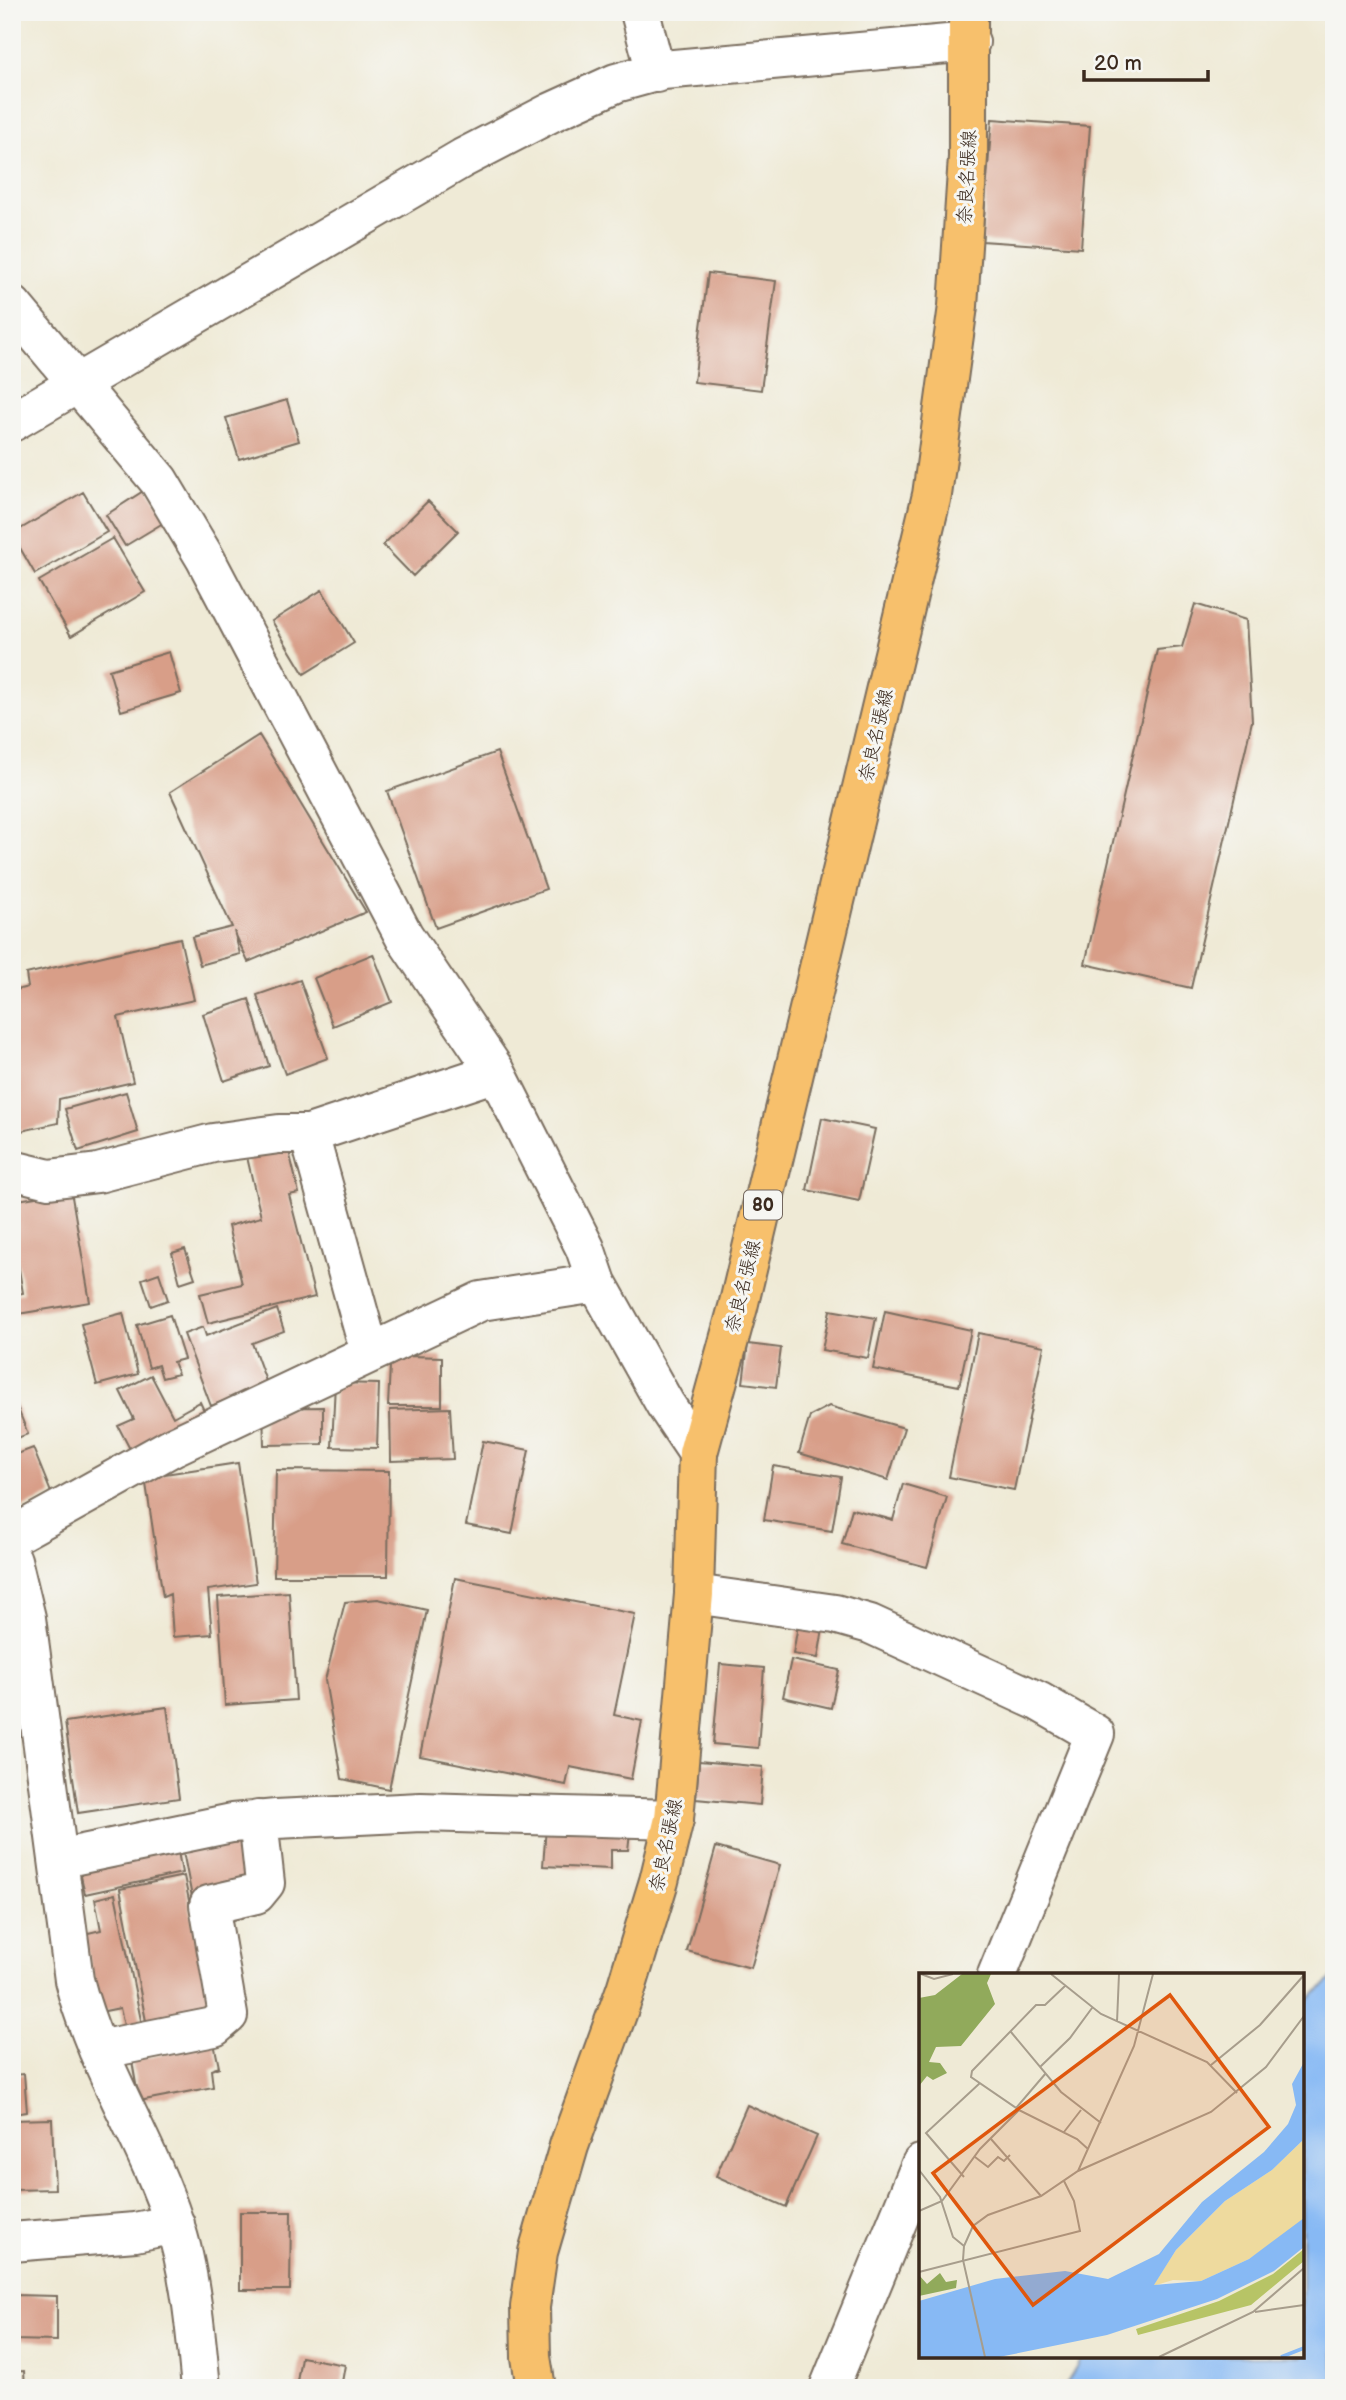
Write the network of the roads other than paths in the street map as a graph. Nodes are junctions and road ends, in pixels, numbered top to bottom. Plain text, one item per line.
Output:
1 (640, 12) edge
2 (969, 27) edge
3 (656, 73) junction
4 (12, 305) edge
5 (80, 383) junction
6 (12, 422) edge
7 (496, 1072) junction
8 (309, 1134) junction
9 (12, 1170) edge
10 (597, 1283) junction
11 (372, 1350) junction
12 (698, 1452) junction
13 (12, 1535) edge
14 (12, 1560) edge
15 (694, 1594) junction
16 (674, 1819) junction
17 (258, 1820) junction
18 (58, 1859) junction
19 (998, 1973) edge
20 (98, 2050) junction
21 (919, 2169) edge
22 (175, 2224) junction
23 (12, 2242) edge
24 (201, 2388) edge
25 (536, 2388) edge
26 (829, 2388) edge

1 - 3 street
2 - 3 street
2 - 12 main road, 奈良名張線 / 80
3 - 5 street
4 - 5 street
5 - 6 street
5 - 7 street
7 - 8 street
7 - 10 street
8 - 9 street
8 - 11 street
10 - 11 street
10 - 12 street
11 - 13 street
12 - 15 main road, 奈良名張線 / 80
14 - 18 street
15 - 16 main road, 奈良名張線 / 80
15 - 19 street
16 - 17 street
16 - 25 main road, 奈良名張線 / 80
17 - 18 street
17 - 20 street
18 - 20 street
20 - 22 street
21 - 26 street
22 - 23 street
22 - 24 street

